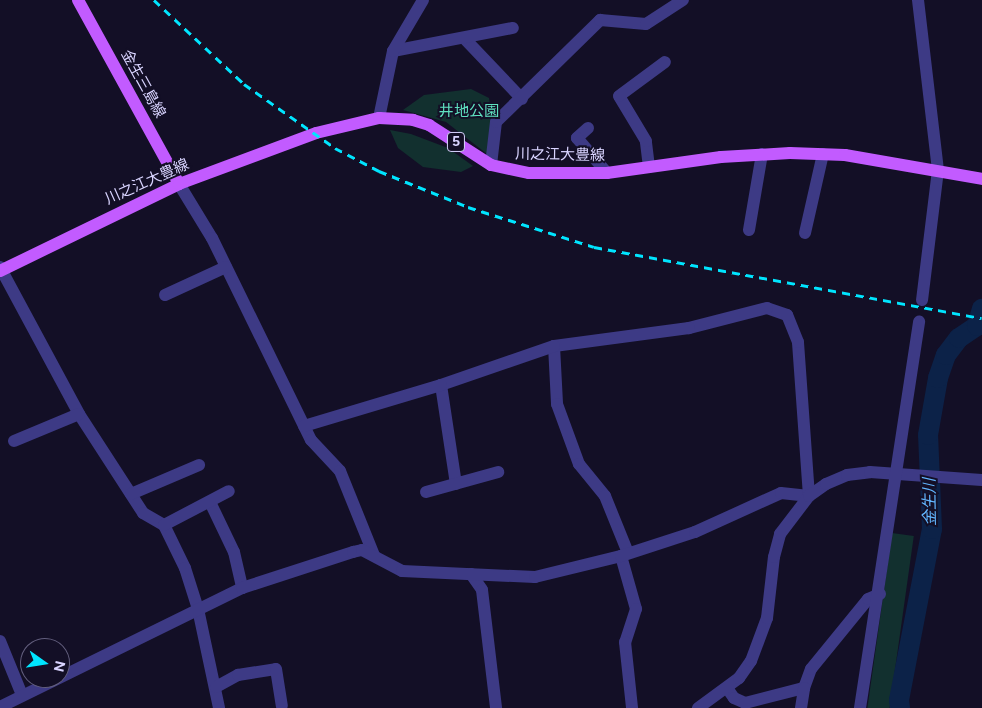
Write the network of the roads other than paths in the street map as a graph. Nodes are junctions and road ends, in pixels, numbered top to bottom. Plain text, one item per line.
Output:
1 (78, 0) edge
2 (423, 0) edge
3 (684, 0) edge
4 (918, 0) edge
5 (513, 28) dead end
6 (464, 38) junction
7 (393, 51) junction
8 (665, 62) dead end
9 (522, 99) junction
10 (379, 118) junction
11 (588, 128) dead end
12 (762, 154) junction
13 (823, 154) junction
14 (491, 165) junction
15 (649, 167) junction
16 (938, 170) junction
17 (608, 173) junction
18 (982, 179) edge
19 (179, 184) junction
20 (749, 230) dead end
21 (805, 233) dead end
22 (226, 267) junction
23 (1, 269) edge
24 (165, 295) dead end
25 (922, 300) dead end
26 (919, 321) dead end
27 (554, 346) junction
28 (441, 385) junction
29 (79, 414) junction
30 (304, 426) junction
31 (14, 442) dead end
32 (199, 465) dead end
33 (498, 472) dead end
34 (901, 474) junction
35 (982, 480) edge
36 (456, 484) junction
37 (229, 491) dead end
38 (426, 492) dead end
39 (131, 494) junction
40 (809, 496) junction
41 (210, 502) junction
42 (164, 526) junction
43 (625, 554) junction
44 (374, 555) junction
45 (471, 574) junction
46 (242, 588) junction
47 (880, 594) junction
48 (198, 609) junction
49 (0, 641) edge
50 (216, 687) junction
51 (727, 688) junction
52 (804, 688) junction
53 (22, 695) junction
54 (282, 706) dead end
55 (0, 707) edge
56 (219, 708) edge
57 (496, 708) edge
58 (632, 708) edge
59 (698, 708) edge
60 (801, 708) edge
61 (860, 708) edge

1 - 19 main road, 金生三島線
2 - 7 street
3 - 9 street
4 - 16 street
5 - 6 street
6 - 7 street
6 - 9 street
7 - 10 street
8 - 15 street
9 - 14 street
10 - 14 main road, 川之江大豊線 / 5
10 - 19 main road, 川之江大豊線 / 5
11 - 17 street
12 - 13 main road, 川之江大豊線 / 5
12 - 15 main road, 川之江大豊線 / 5
12 - 20 street
13 - 16 main road, 川之江大豊線 / 5
13 - 21 street
14 - 17 main road, 川之江大豊線 / 5
15 - 17 main road, 川之江大豊線 / 5
16 - 18 main road, 川之江大豊線 / 5
16 - 25 street
19 - 22 street
19 - 23 main road, 川之江大豊線 / 5
22 - 24 street
22 - 30 street
23 - 29 street
26 - 34 street
27 - 28 street
27 - 40 street
27 - 43 street
28 - 30 street
28 - 36 street
29 - 31 street
29 - 39 street
30 - 44 street
32 - 39 street
33 - 36 street
34 - 35 street
34 - 40 street
34 - 47 street
36 - 38 street
37 - 41 street
39 - 42 street
40 - 43 street
40 - 51 street
41 - 42 street
41 - 46 street
42 - 48 street
43 - 45 street
43 - 58 street
44 - 45 street
44 - 46 street
45 - 57 street
46 - 48 street
47 - 52 street
47 - 61 street
48 - 50 street
48 - 53 street
49 - 53 street
50 - 54 street
50 - 56 street
51 - 52 street
51 - 59 street
52 - 60 street
53 - 55 street

